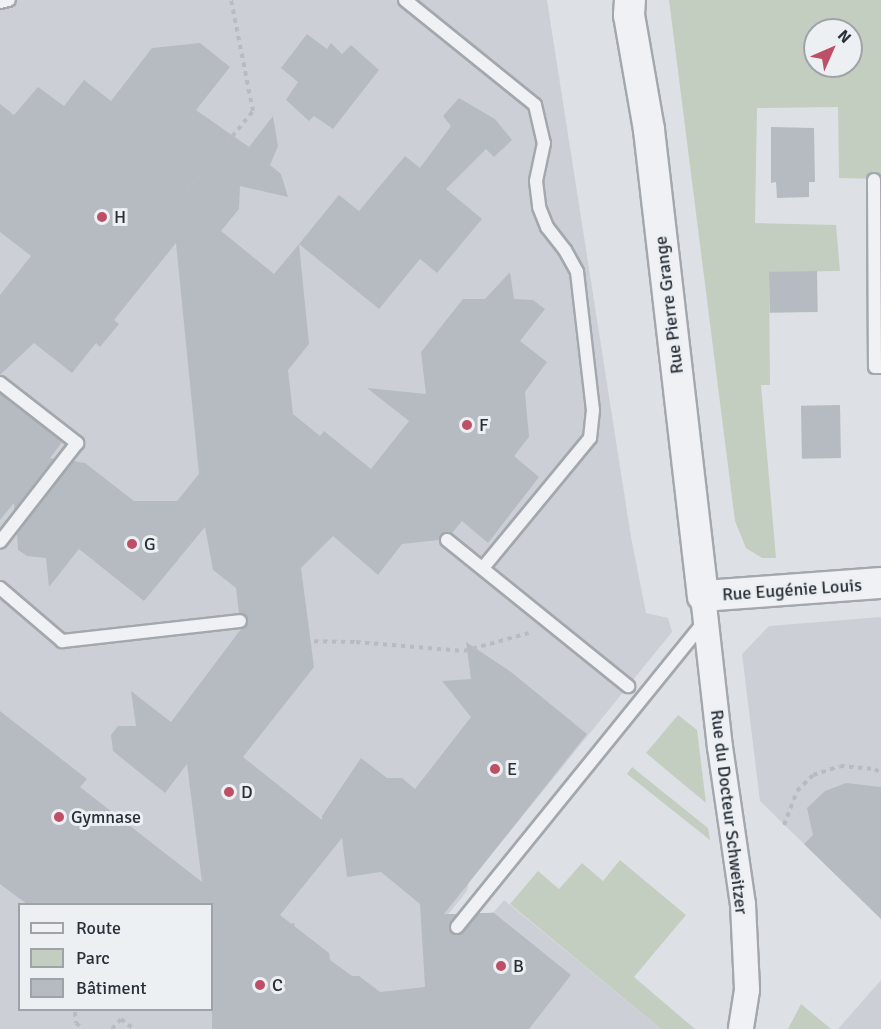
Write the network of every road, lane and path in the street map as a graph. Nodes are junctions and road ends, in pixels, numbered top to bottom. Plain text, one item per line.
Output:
1 (9, 0) edge
2 (231, 0) edge
3 (405, 0) edge
4 (0, 2) edge
5 (624, 5) edge
6 (874, 180) dead end
7 (181, 199) dead end
8 (881, 367) edge
9 (0, 383) edge
10 (447, 540) dead end
11 (0, 542) edge
12 (483, 568) junction
13 (881, 583) edge
14 (0, 588) edge
15 (704, 608) junction
16 (240, 621) dead end
17 (553, 626) junction
18 (296, 641) dead end
19 (628, 686) dead end
20 (881, 774) edge
21 (784, 825) dead end
22 (294, 925) dead end
23 (457, 927) dead end
24 (213, 935) edge
25 (75, 1012) dead end
26 (76, 1023) junction
27 (77, 1029) edge
28 (83, 1029) edge
29 (112, 1029) edge
30 (134, 1029) edge
31 (741, 1029) edge

1 - 4 lane
2 - 7 path
3 - 12 lane
5 - 15 street, Rue Pierre Grange
6 - 8 lane
9 - 11 lane
10 - 12 lane
12 - 17 lane
13 - 15 street, Rue Eugénie Louis
14 - 16 lane
15 - 23 lane
15 - 31 street, Rue du Docteur Schweitzer
17 - 18 path
17 - 19 lane
20 - 21 path
22 - 24 path
25 - 26 path
26 - 27 path
26 - 28 path
29 - 30 path

